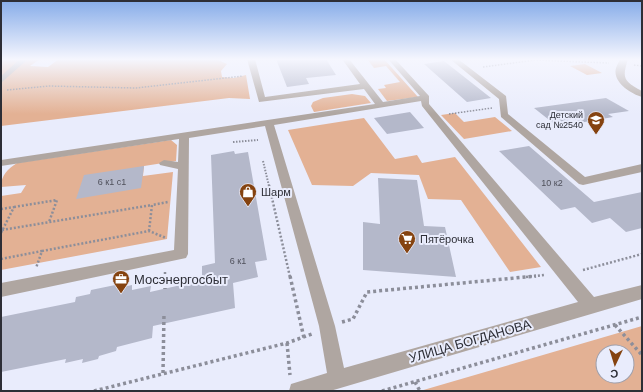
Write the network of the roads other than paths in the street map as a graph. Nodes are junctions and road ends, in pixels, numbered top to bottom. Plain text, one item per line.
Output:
1 (256, 77) edge
2 (359, 77) edge
3 (407, 77) edge
4 (477, 77) edge
5 (621, 77) edge
6 (365, 86) junction
7 (642, 94) edge
8 (426, 98) junction
9 (381, 106) junction
10 (269, 123) junction
11 (184, 135) junction
12 (164, 163) dead end
13 (1, 164) edge
14 (183, 167) junction
15 (642, 168) edge
16 (1, 290) edge
17 (642, 292) edge
18 (591, 305) junction
19 (337, 380) junction
20 (294, 387) edge

1 - 6 street
2 - 6 street
3 - 8 street
4 - 15 street
5 - 7 street
6 - 9 street
8 - 9 street
8 - 18 street
9 - 10 street
10 - 11 street
10 - 19 street
11 - 13 street
11 - 14 street
12 - 14 street
14 - 16 street
17 - 18 street, УЛИЦА БОГДАНОВА
18 - 19 street, УЛИЦА БОГДАНОВА
19 - 20 street, УЛИЦА БОГДАНОВА

